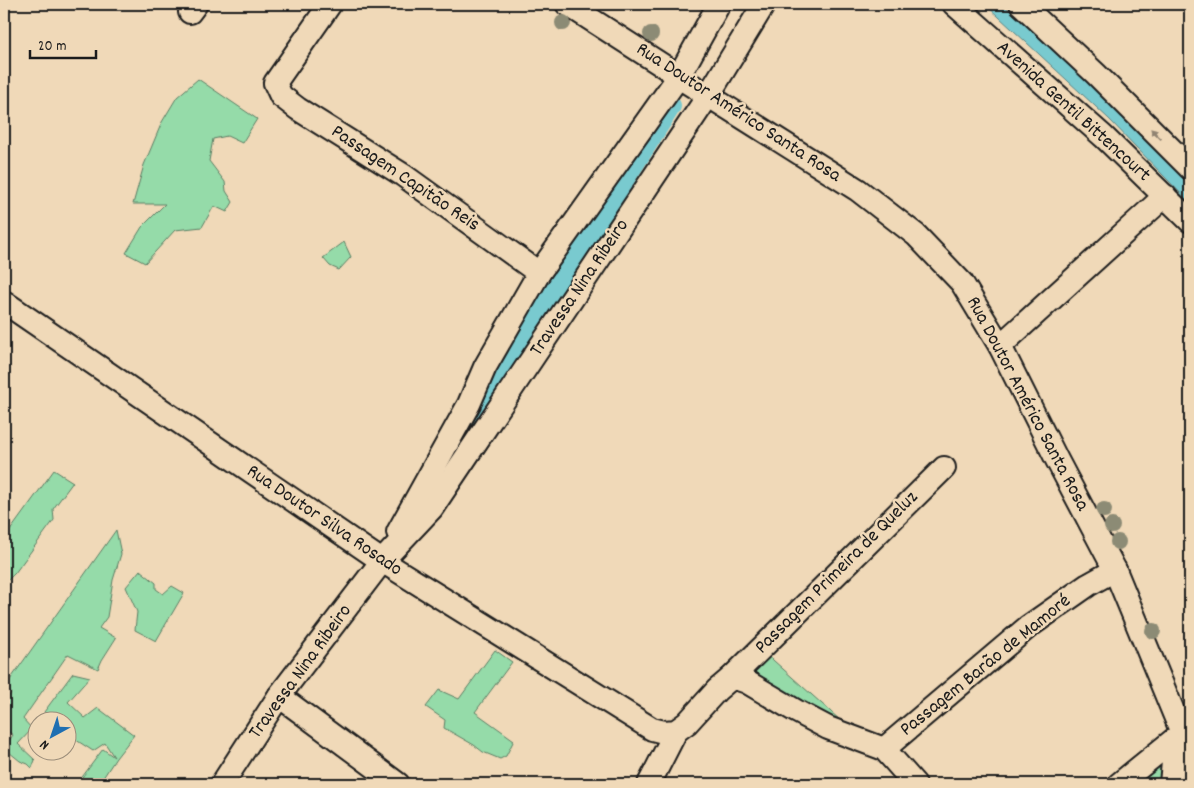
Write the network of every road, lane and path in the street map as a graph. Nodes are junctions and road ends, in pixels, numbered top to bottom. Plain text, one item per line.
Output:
1 (330, 4) edge
2 (567, 4) edge
3 (719, 4) edge
4 (764, 4) edge
5 (954, 4) edge
6 (1021, 4) edge
7 (679, 76) junction
8 (708, 96) junction
9 (1190, 168) edge
10 (1165, 196) junction
11 (1190, 221) edge
12 (540, 272) junction
13 (4, 302) edge
14 (1000, 346) junction
15 (944, 468) dead end
16 (382, 561) junction
17 (1115, 570) junction
18 (730, 679) junction
19 (280, 696) junction
20 (676, 731) junction
21 (1182, 741) edge
22 (884, 749) junction
23 (222, 784) edge
24 (398, 784) edge
25 (649, 784) edge
26 (915, 784) edge
27 (1118, 784) edge
28 (1171, 784) edge

1 - 12 street, Passagem Capitão Reis
2 - 7 street, Rua Doutor Américo Santa Rosa
3 - 7 street, Travessa Nina Ribeiro
4 - 8 street, Travessa Nina Ribeiro
5 - 10 street, Avenida Gentil Bittencourt
9 -> 6 street, Avenida Gentil Bittencourt
7 - 8 street, Rua Doutor Américo Santa Rosa
7 - 12 street, Travessa Nina Ribeiro
8 - 14 street, Rua Doutor Américo Santa Rosa
8 - 16 street, Travessa Nina Ribeiro
10 - 11 street, Avenida Gentil Bittencourt
10 - 14 street
12 - 16 street, Travessa Nina Ribeiro
13 - 16 street, Rua Doutor Silva Rosado
14 - 17 street, Rua Doutor Américo Santa Rosa
15 - 18 street, Passagem Primeira de Queluz
16 - 19 street, Travessa Nina Ribeiro
16 - 20 street, Rua Doutor Silva Rosado
17 - 21 street, Rua Doutor Américo Santa Rosa
17 - 22 street, Passagem Barão de Mamoré
18 - 20 street, Passagem Primeira de Queluz
18 - 22 street
19 - 23 street, Travessa Nina Ribeiro
19 - 24 street
20 - 25 street
21 - 27 street
21 - 28 street
22 - 26 street

